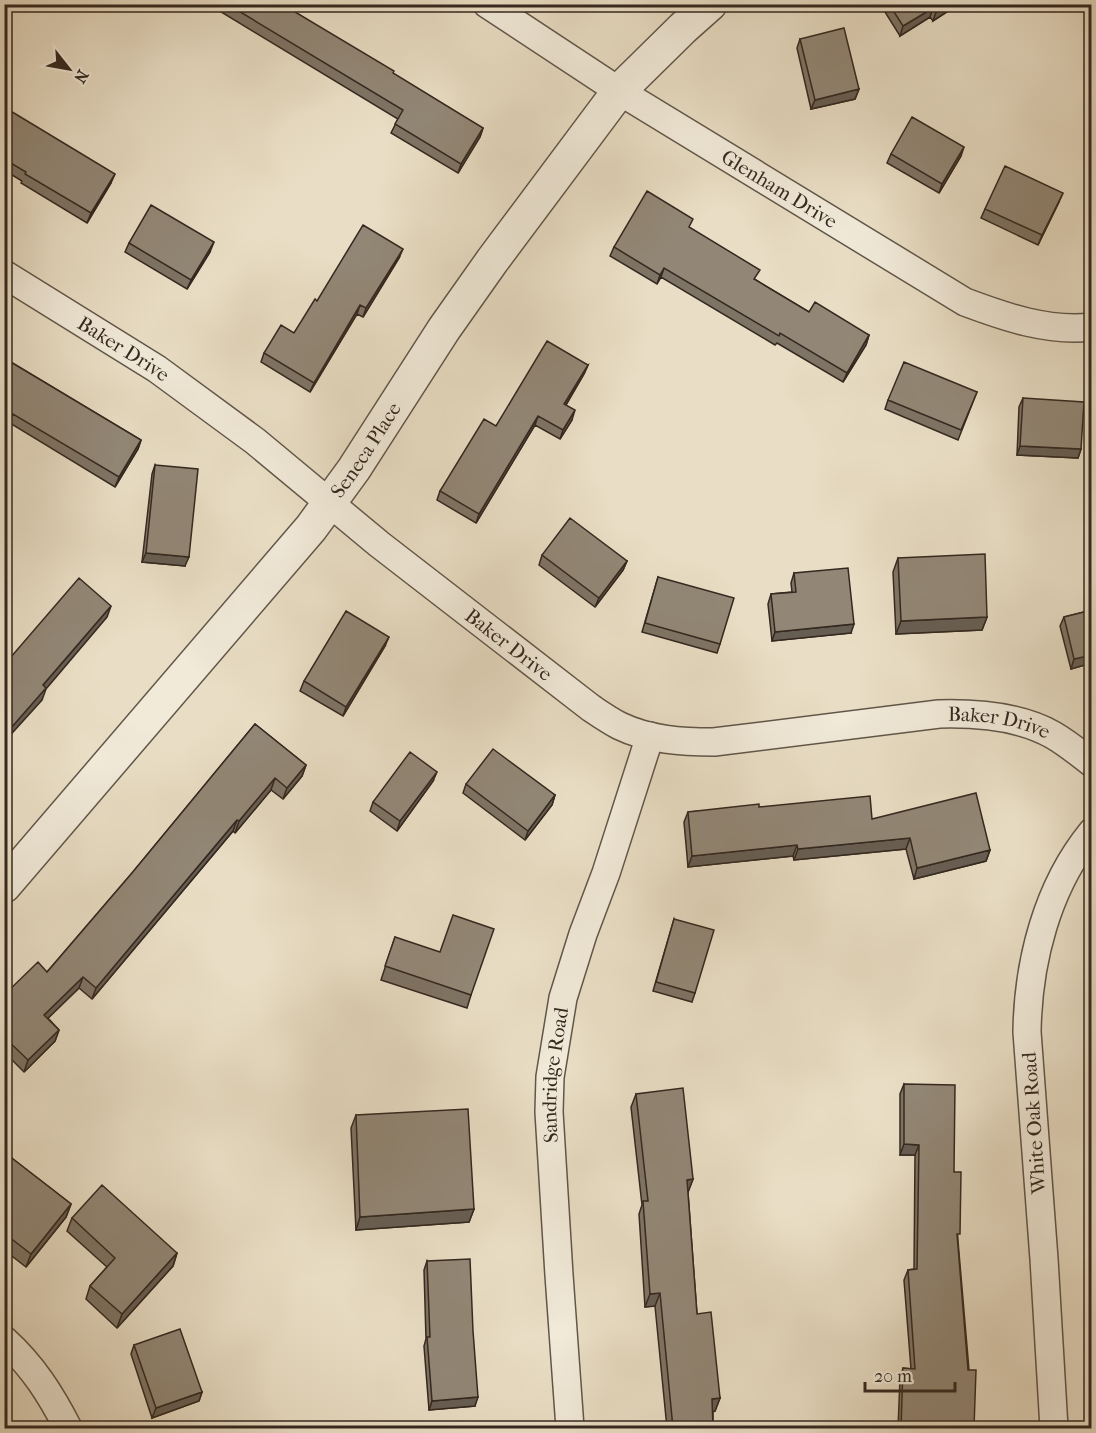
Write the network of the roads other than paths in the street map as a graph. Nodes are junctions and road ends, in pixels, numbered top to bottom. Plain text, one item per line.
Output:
1 (487, 4) edge
2 (711, 4) edge
3 (619, 91) junction
4 (4, 274) edge
5 (1092, 327) edge
6 (329, 503) junction
7 (650, 736) junction
8 (1092, 763) edge
9 (1092, 832) edge
10 (4, 886) edge
11 (4, 1340) edge
12 (68, 1428) edge
13 (570, 1428) edge
14 (1054, 1428) edge

1 - 3 street, Glenham Drive
2 - 3 street, Seneca Place
3 - 5 street, Glenham Drive
3 - 6 street, Seneca Place
4 - 6 street, Baker Drive
6 - 7 street, Baker Drive
6 - 10 street, Seneca Place
7 - 8 street, Baker Drive
7 - 13 street, Sandridge Road
9 - 14 street, White Oak Road
11 - 12 street

